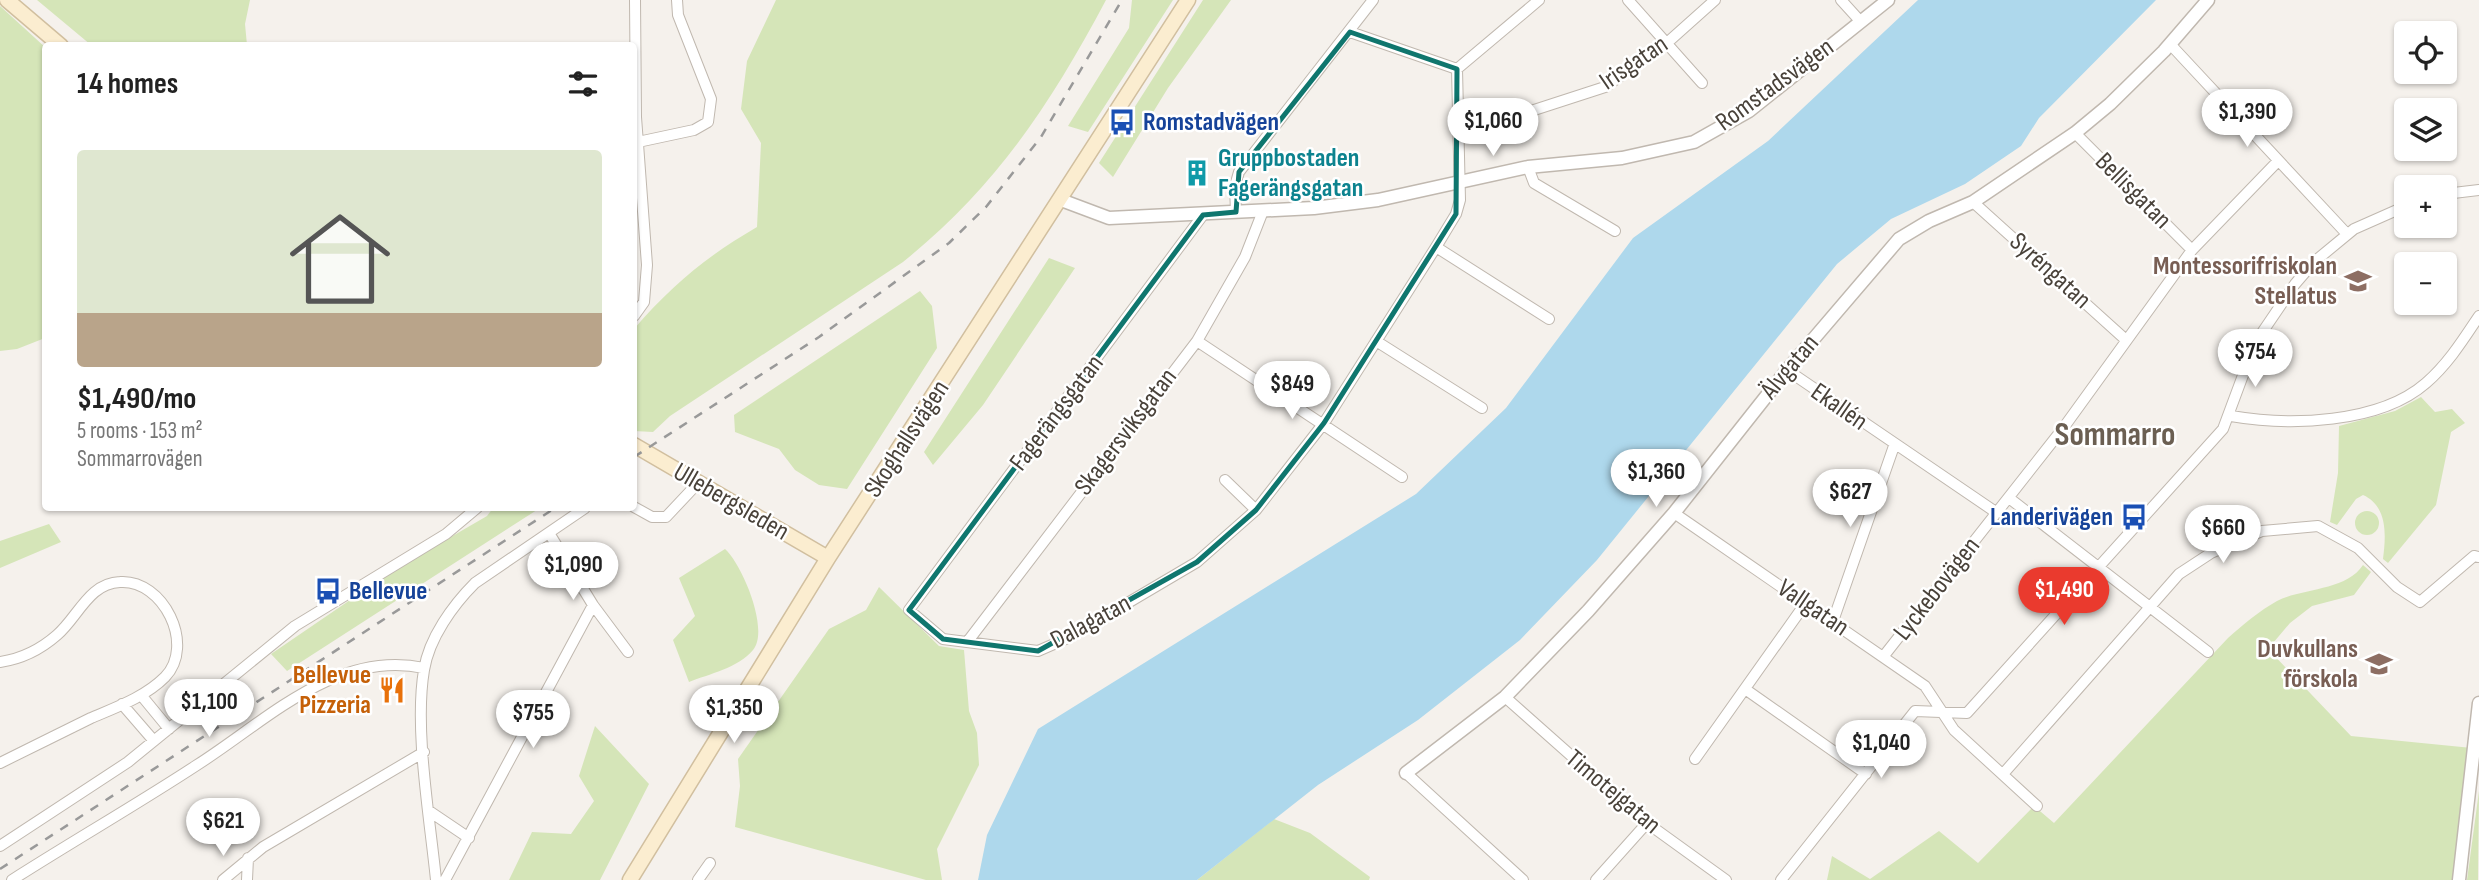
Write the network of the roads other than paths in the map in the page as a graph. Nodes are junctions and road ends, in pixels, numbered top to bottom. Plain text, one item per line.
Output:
1 (7, 0) edge
2 (635, 0) edge
3 (677, 0) edge
4 (1188, 0) edge
5 (1373, 0) edge
6 (1539, 0) edge
7 (1628, 0) edge
8 (1715, 0) edge
9 (1841, 0) edge
10 (1888, 0) edge
11 (2208, 0) edge
12 (1861, 22) junction
13 (1350, 32) junction
14 (56, 42) edge
15 (636, 42) edge
16 (1668, 42) junction
17 (2170, 44) junction
18 (1457, 69) junction
19 (1702, 83) dead end
20 (637, 95) edge
21 (1458, 113) junction
22 (2075, 133) junction
23 (638, 142) junction
24 (2278, 161) junction
25 (1528, 167) junction
26 (1458, 182) junction
27 (2479, 190) edge
28 (2457, 193) edge
29 (1061, 200) junction
30 (1973, 202) junction
31 (1263, 211) junction
32 (1236, 212) junction
33 (2394, 212) edge
34 (1203, 215) junction
35 (1615, 231) dead end
36 (2347, 234) junction
37 (1436, 247) junction
38 (2192, 250) junction
39 (637, 312) edge
40 (2479, 316) edge
41 (1549, 319) dead end
42 (2126, 340) junction
43 (1197, 341) junction
44 (1376, 341) junction
45 (1787, 370) junction
46 (1482, 408) dead end
47 (2231, 416) junction
48 (1324, 423) junction
49 (1894, 446) junction
50 (637, 447) edge
51 (1402, 477) dead end
52 (1225, 481) dead end
53 (698, 483) junction
54 (2010, 498) junction
55 (637, 509) edge
56 (1256, 510) junction
57 (473, 511) edge
58 (581, 511) edge
59 (1674, 513) junction
60 (1997, 513) junction
61 (549, 533) junction
62 (2479, 557) edge
63 (828, 558) junction
64 (2097, 567) junction
65 (1805, 604) junction
66 (593, 605) junction
67 (2148, 606) junction
68 (909, 610) joint
69 (1833, 621) junction
70 (968, 641) junction
71 (628, 652) dead end
72 (2208, 652) dead end
73 (1883, 657) junction
74 (0, 662) edge
75 (424, 668) junction
76 (1745, 689) junction
77 (141, 695) junction
78 (1505, 697) junction
79 (2479, 702) edge
80 (122, 704) junction
81 (1943, 712) junction
82 (169, 729) junction
83 (154, 741) junction
84 (424, 751) junction
85 (1695, 759) dead end
86 (0, 763) edge
87 (1406, 773) joint
88 (1866, 774) junction
89 (2003, 774) junction
90 (2037, 806) dead end
91 (429, 811) junction
92 (1647, 823) junction
93 (469, 838) junction
94 (0, 846) edge
95 (248, 858) junction
96 (710, 863) dead end
97 (12, 880) edge
98 (223, 880) edge
99 (247, 880) edge
100 (436, 880) edge
101 (445, 880) edge
102 (630, 880) edge
103 (698, 880) edge
104 (1522, 880) edge
105 (1596, 880) edge
106 (1726, 880) edge
107 (1782, 880) edge
108 (2459, 880) edge

1 - 14 main road
2 - 15 street
3 - 23 street
4 - 29 main road, Skoghallsvägen
5 - 13 street
6 - 18 street
7 - 16 street
8 - 16 street, Irisgatan
9 - 12 street
10 - 12 street, Romstadsvägen
11 - 17 street, Älvgatan
12 - 25 street, Romstadsvägen
13 - 18 street
13 - 32 street
16 - 19 street
16 - 21 street, Irisgatan
17 - 22 street, Älvgatan
17 - 24 street
18 - 21 street, Dalagatan
20 - 23 street
21 - 26 street, Dalagatan
22 - 30 street, Älvgatan
22 - 38 street, Bellisgatan
23 - 39 street
24 - 36 street
24 - 38 street, Lyckebovägen
25 - 26 street, Romstadsvägen
25 - 35 street
26 - 31 street, Romstadsvägen
26 - 37 street, Dalagatan
27 - 28 street
29 - 34 street, Romstadsvägen
29 - 63 main road, Skoghallsvägen
30 - 42 street, Syréngatan
30 - 45 street, Älvgatan
31 - 32 street, Romstadsvägen
31 - 43 street, Skagersviksgatan
32 - 34 street, Romstadsvägen
33 - 36 street
34 - 68 street, Fagerängsgatan
36 - 47 street
37 - 41 street
37 - 44 street, Dalagatan
38 - 42 street, Lyckebovägen
40 - 47 street
42 - 54 street, Lyckebovägen
43 - 48 street
43 - 70 street, Skagersviksgatan
44 - 46 street
44 - 48 street, Dalagatan
45 - 49 street, Ekallén
45 - 59 street, Älvgatan
47 - 64 street
48 - 51 street
48 - 56 street, Dalagatan
49 - 60 street, Ekallén
49 - 69 street
50 - 53 main road, Ullebergsleden
52 - 56 street
53 - 55 street
53 - 63 main road, Ullebergsleden
54 - 60 street, Lyckebovägen
54 - 64 street
56 - 70 street, Dalagatan
57 - 82 street
58 - 61 street
59 - 65 street, Vallgatan
59 - 78 street, Älvgatan
60 - 73 street, Lyckebovägen
61 - 66 street
61 - 75 street
62 - 67 street
63 - 102 main road, Skoghallsvägen
64 - 67 street
64 - 81 street
65 - 69 street, Vallgatan
65 - 76 street
66 - 71 street
66 - 93 street
67 - 72 street
67 - 89 street
68 - 70 street, Dalagatan
69 - 73 street, Vallgatan
73 - 81 street, Vallgatan
74 - 77 street
75 - 84 street
75 - 97 street
76 - 85 street
76 - 88 street
77 - 80 street
77 - 82 street
78 - 87 street, Älvgatan
78 - 92 street, Timotejgatan
79 - 108 street
80 - 83 street
80 - 86 street
81 - 88 street
81 - 89 street, Vallgatan
82 - 83 street
83 - 94 street
84 - 91 street
84 - 95 street
87 - 104 street
88 - 107 street
89 - 90 street, Vallgatan
91 - 93 street
91 - 100 street
92 - 105 street
92 - 106 street, Timotejgatan
93 - 101 street
95 - 98 street
95 - 99 street
96 - 103 street

